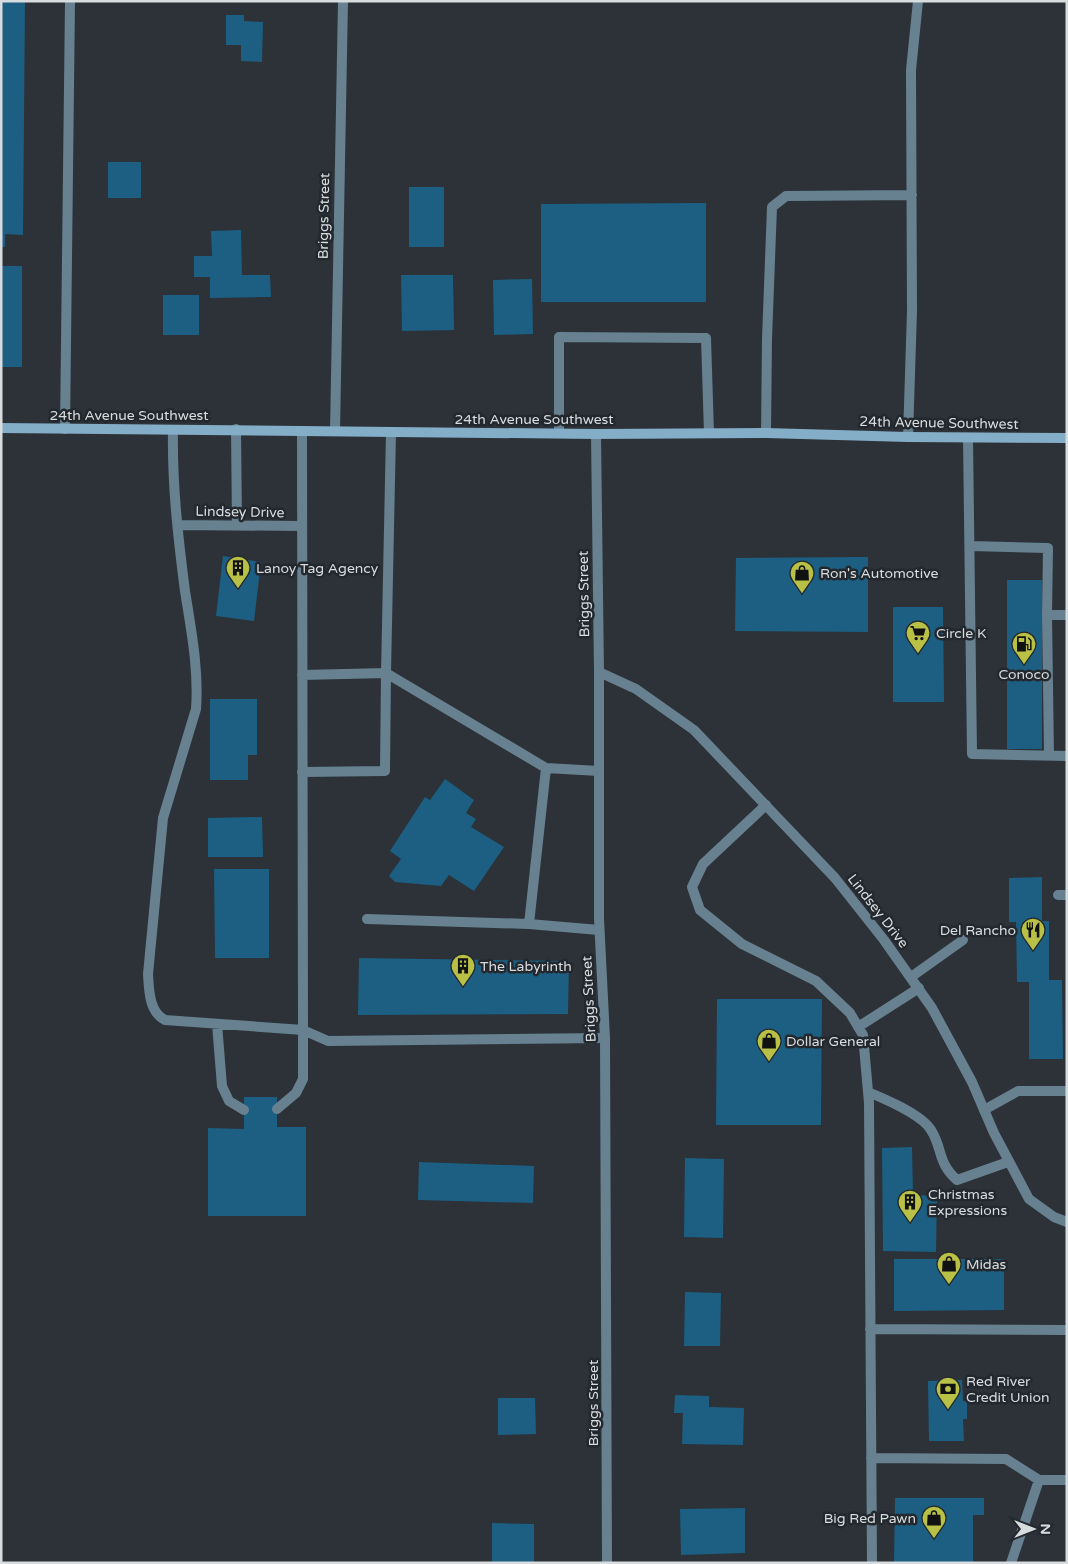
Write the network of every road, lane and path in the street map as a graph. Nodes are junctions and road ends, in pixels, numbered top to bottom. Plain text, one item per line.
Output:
1 (70, 1) edge
2 (343, 1) edge
3 (918, 1) edge
4 (912, 195) junction
5 (1, 428) edge
6 (65, 429) junction
7 (236, 429) junction
8 (173, 430) junction
9 (302, 431) junction
10 (334, 431) junction
11 (391, 432) junction
12 (709, 433) junction
13 (766, 433) junction
14 (559, 434) junction
15 (596, 434) junction
16 (908, 437) junction
17 (968, 438) junction
18 (1067, 438) edge
19 (178, 525) junction
20 (237, 525) junction
21 (302, 526) junction
22 (970, 546) junction
23 (1047, 615) junction
24 (1067, 615) edge
25 (599, 672) junction
26 (386, 673) junction
27 (302, 674) junction
28 (1049, 756) junction
29 (1067, 756) edge
30 (546, 768) junction
31 (599, 771) junction
32 (302, 772) junction
33 (766, 805) junction
34 (366, 919) dead end
35 (529, 924) junction
36 (599, 930) junction
37 (963, 940) dead end
38 (911, 977) junction
39 (918, 988) junction
40 (217, 1024) junction
41 (858, 1028) junction
42 (303, 1030) junction
43 (605, 1038) junction
44 (1067, 1091) edge
45 (868, 1092) junction
46 (277, 1109) dead end
47 (244, 1110) dead end
48 (984, 1110) junction
49 (1008, 1162) junction
50 (1067, 1222) edge
51 (870, 1329) junction
52 (1067, 1330) edge
53 (871, 1458) junction
54 (1039, 1480) junction
55 (1067, 1480) edge
56 (607, 1563) edge
57 (872, 1563) edge
58 (1011, 1563) edge

1 - 6 street
2 - 10 street, Briggs Street
3 - 4 street
4 - 13 street
4 - 16 street
5 - 6 main road, 24th Avenue Southwest
6 - 8 main road, 24th Avenue Southwest
7 - 8 main road, 24th Avenue Southwest
7 - 9 main road, 24th Avenue Southwest
7 - 20 street
8 - 19 street
9 - 10 main road, 24th Avenue Southwest
9 - 21 street
10 - 11 main road, 24th Avenue Southwest
11 - 14 main road, 24th Avenue Southwest
11 - 26 street
12 - 13 main road, 24th Avenue Southwest
12 - 14 street
12 - 15 main road, 24th Avenue Southwest
13 - 16 main road, 24th Avenue Southwest
14 - 15 main road, 24th Avenue Southwest
15 - 25 street, Briggs Street
16 - 17 main road, 24th Avenue Southwest
17 - 18 main road, 24th Avenue Southwest
17 - 22 street
19 - 20 street, Lindsey Drive
19 - 40 street
20 - 21 street, Lindsey Drive
21 - 27 street
22 - 23 street
22 - 28 street
23 - 24 street
23 - 28 street
25 - 31 street, Briggs Street
25 - 33 street, Lindsey Drive
26 - 27 street
26 - 30 street
26 - 32 street
27 - 32 street
28 - 29 street
30 - 31 street
30 - 35 street
31 - 36 street, Briggs Street
32 - 42 street
33 - 38 street, Lindsey Drive
33 - 41 street
34 - 35 street
35 - 36 street
36 - 43 street, Briggs Street
37 - 38 street
38 - 39 street, Lindsey Drive
39 - 41 street
39 - 48 street, Lindsey Drive
40 - 42 street
40 - 47 street
41 - 45 street
42 - 43 street
42 - 46 street
43 - 56 street, Briggs Street
44 - 48 street
45 - 49 street
45 - 51 street
48 - 49 street, Lindsey Drive
49 - 50 street, Lindsey Drive
51 - 52 street
51 - 53 street
53 - 54 street
53 - 57 street
54 - 55 street
54 - 58 street

